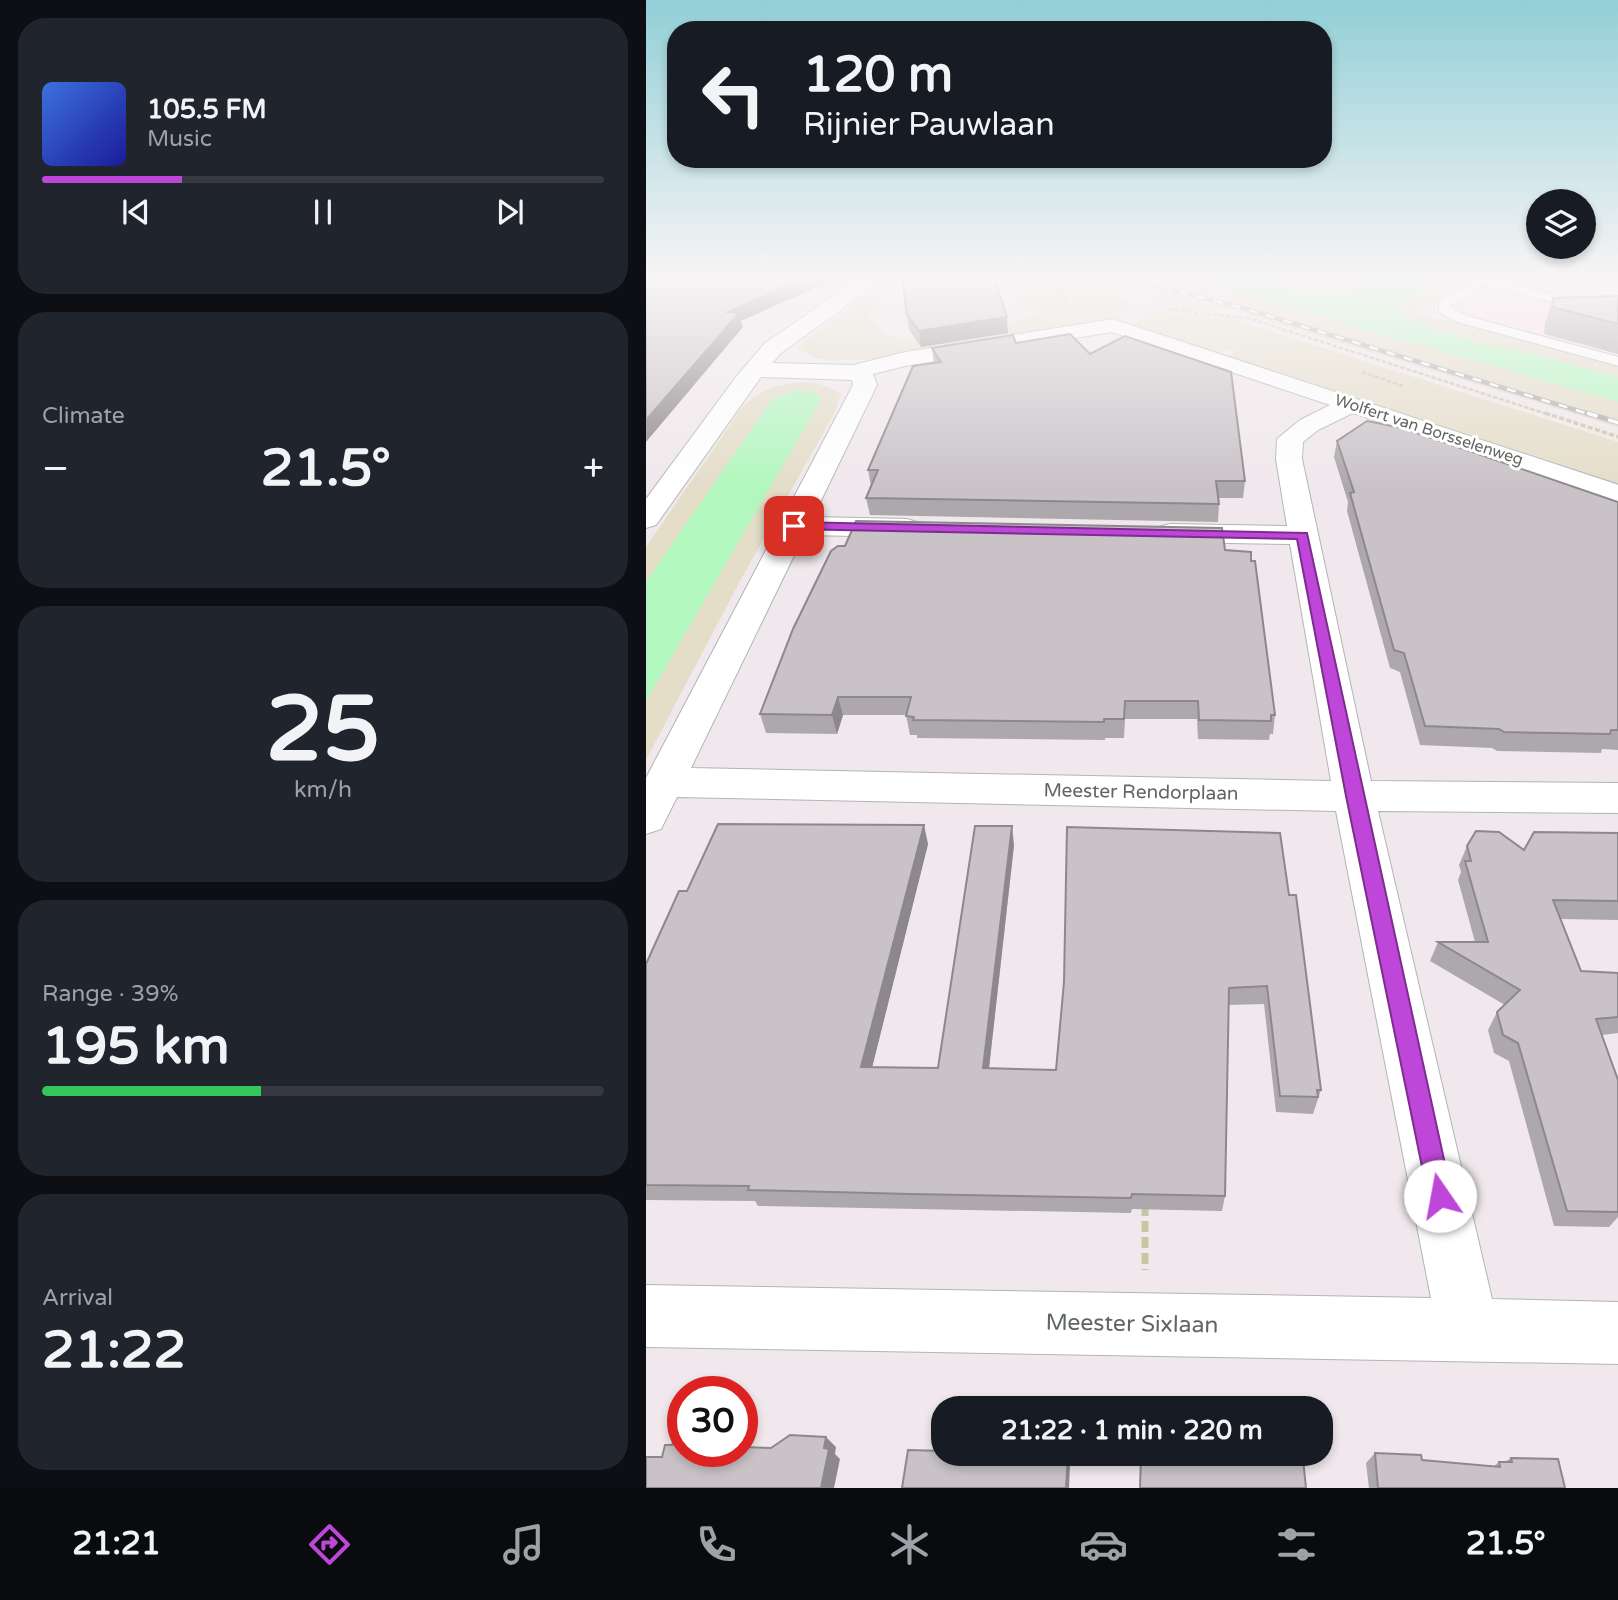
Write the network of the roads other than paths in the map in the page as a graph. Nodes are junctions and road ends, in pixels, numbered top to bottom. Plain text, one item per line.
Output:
1 (774, 347) edge
2 (973, 347) edge
3 (1182, 347) edge
4 (1565, 347) edge
5 (1618, 362) edge
6 (755, 370) junction
7 (853, 372) junction
8 (1350, 405) junction
9 (1618, 494) edge
10 (647, 514) edge
11 (794, 526) junction
12 (931, 529) edge
13 (1137, 532) edge
14 (1302, 536) junction
15 (664, 782) junction
16 (1354, 796) junction
17 (1618, 798) edge
18 (646, 818) edge
19 (646, 1316) edge
20 (1468, 1329) junction
21 (1618, 1333) edge

1 - 6 street
2 - 7 street, Wolfert van Borsselenweg
3 - 8 street, Wolfert van Borsselenweg
4 - 5 lane
6 - 7 street
6 - 10 street
7 - 11 street
8 - 9 street, Wolfert van Borsselenweg
8 - 14 street
11 - 12 street
11 - 15 street
13 - 14 street
14 - 16 street
15 - 16 street, Meester Rendorplaan
15 - 18 street
16 - 17 street, Meester Rendorplaan
16 - 20 street
19 - 20 street, Meester Sixlaan
20 - 21 street, Meester Sixlaan

